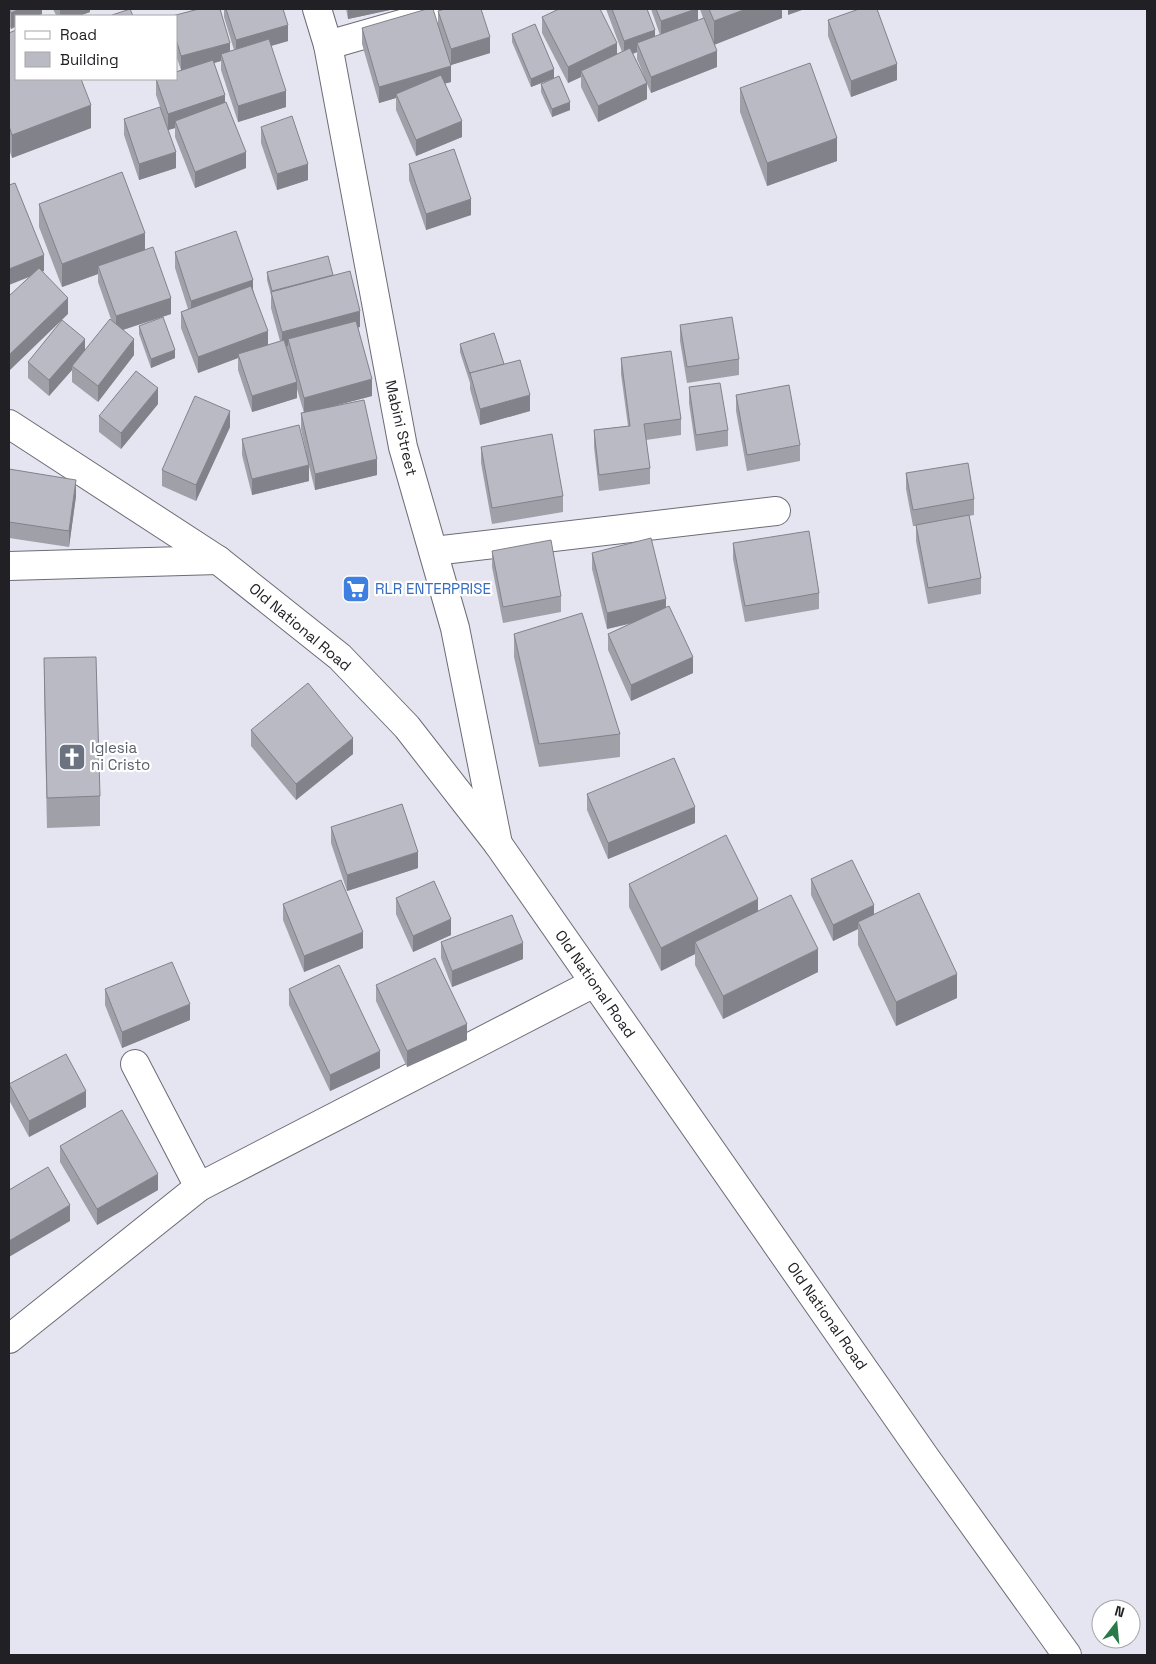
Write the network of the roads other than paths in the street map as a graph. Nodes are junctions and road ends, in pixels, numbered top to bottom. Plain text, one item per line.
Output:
1 (317, 9) edge
2 (454, 9) edge
3 (328, 45) junction
4 (9, 424) edge
5 (776, 511) dead end
6 (434, 551) junction
7 (218, 560) junction
8 (9, 566) edge
9 (498, 844) junction
10 (594, 983) junction
11 (135, 1064) dead end
12 (199, 1187) junction
13 (9, 1339) edge
14 (1067, 1655) edge

1 - 3 street, Mabini Street
2 - 3 street
3 - 6 street, Mabini Street
4 - 7 street, Old National Road
5 - 6 street
6 - 9 street, Mabini Street
7 - 8 street
7 - 9 street, Old National Road
9 - 10 street, Old National Road
10 - 12 street
10 - 14 street, Old National Road
11 - 12 street
12 - 13 street

